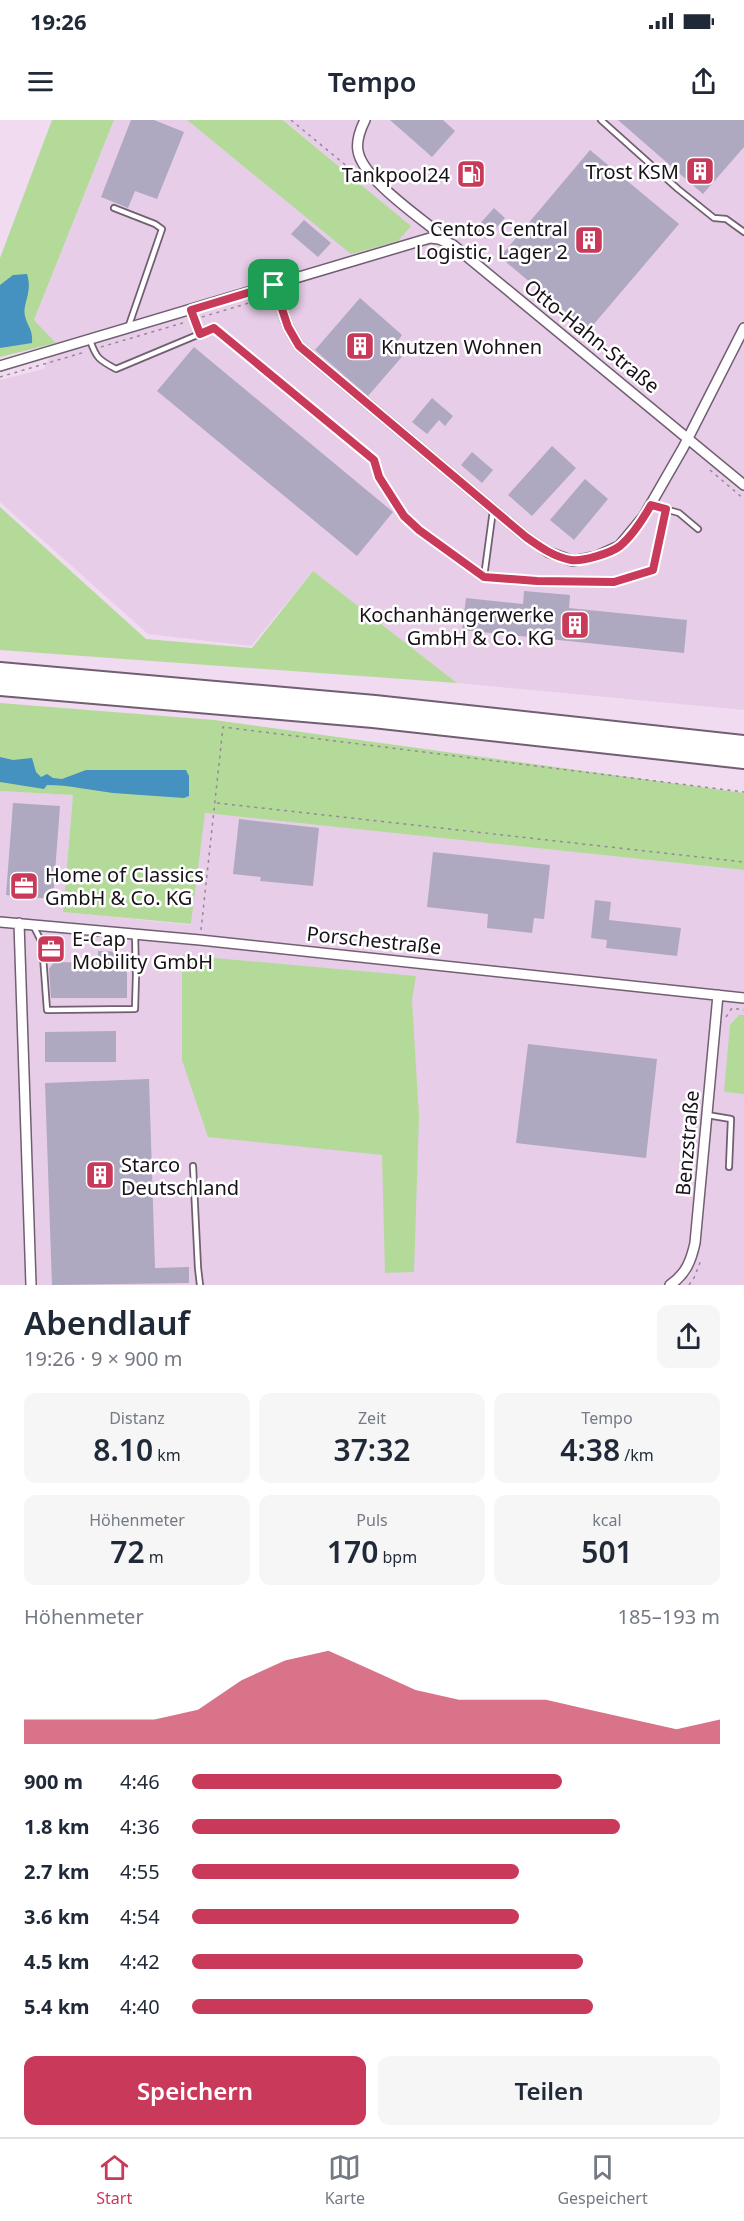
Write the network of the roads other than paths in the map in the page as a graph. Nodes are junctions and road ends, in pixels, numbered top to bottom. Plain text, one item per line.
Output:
1 (365, 120) edge
2 (601, 120) edge
3 (114, 208) dead end
4 (744, 232) edge
5 (439, 239) junction
6 (276, 290) junction
7 (192, 314) junction
8 (128, 328) junction
9 (744, 328) edge
10 (200, 334) junction
11 (92, 344) junction
12 (0, 366) edge
13 (688, 438) junction
14 (744, 485) edge
15 (651, 505) junction
16 (666, 509) junction
17 (493, 510) junction
18 (698, 529) dead end
19 (484, 577) junction
20 (0, 671) edge
21 (0, 687) edge
22 (744, 744) edge
23 (744, 760) edge
24 (0, 922) edge
25 (19, 923) junction
26 (33, 925) junction
27 (135, 934) junction
28 (718, 995) junction
29 (744, 998) edge
30 (707, 1115) junction
31 (193, 1166) dead end
32 (729, 1167) dead end
33 (31, 1285) edge
34 (200, 1285) edge
35 (670, 1285) edge

1 - 5 street, Otto-Hahn-Straße
2 - 4 lane
3 - 8 lane
5 - 6 street
5 - 13 street, Otto-Hahn-Straße
6 - 7 street
6 - 17 street
7 - 8 street
7 - 10 lane
8 - 11 street
9 - 13 street
10 - 11 lane
10 - 19 lane
11 - 12 street
13 - 14 street, Otto-Hahn-Straße
13 - 15 street
15 - 16 lane
15 - 17 street
16 - 18 lane
16 - 19 lane
17 - 19 lane
20 - 22 highway
21 - 23 highway
24 - 25 street, Porschestraße
25 - 26 street, Porschestraße
25 - 33 street
26 - 27 street, Porschestraße
26 - 27 lane
27 - 28 street, Porschestraße
28 - 29 street, Porschestraße
28 - 30 street, Benzstraße
30 - 32 lane
30 - 35 street, Benzstraße
31 - 34 lane

